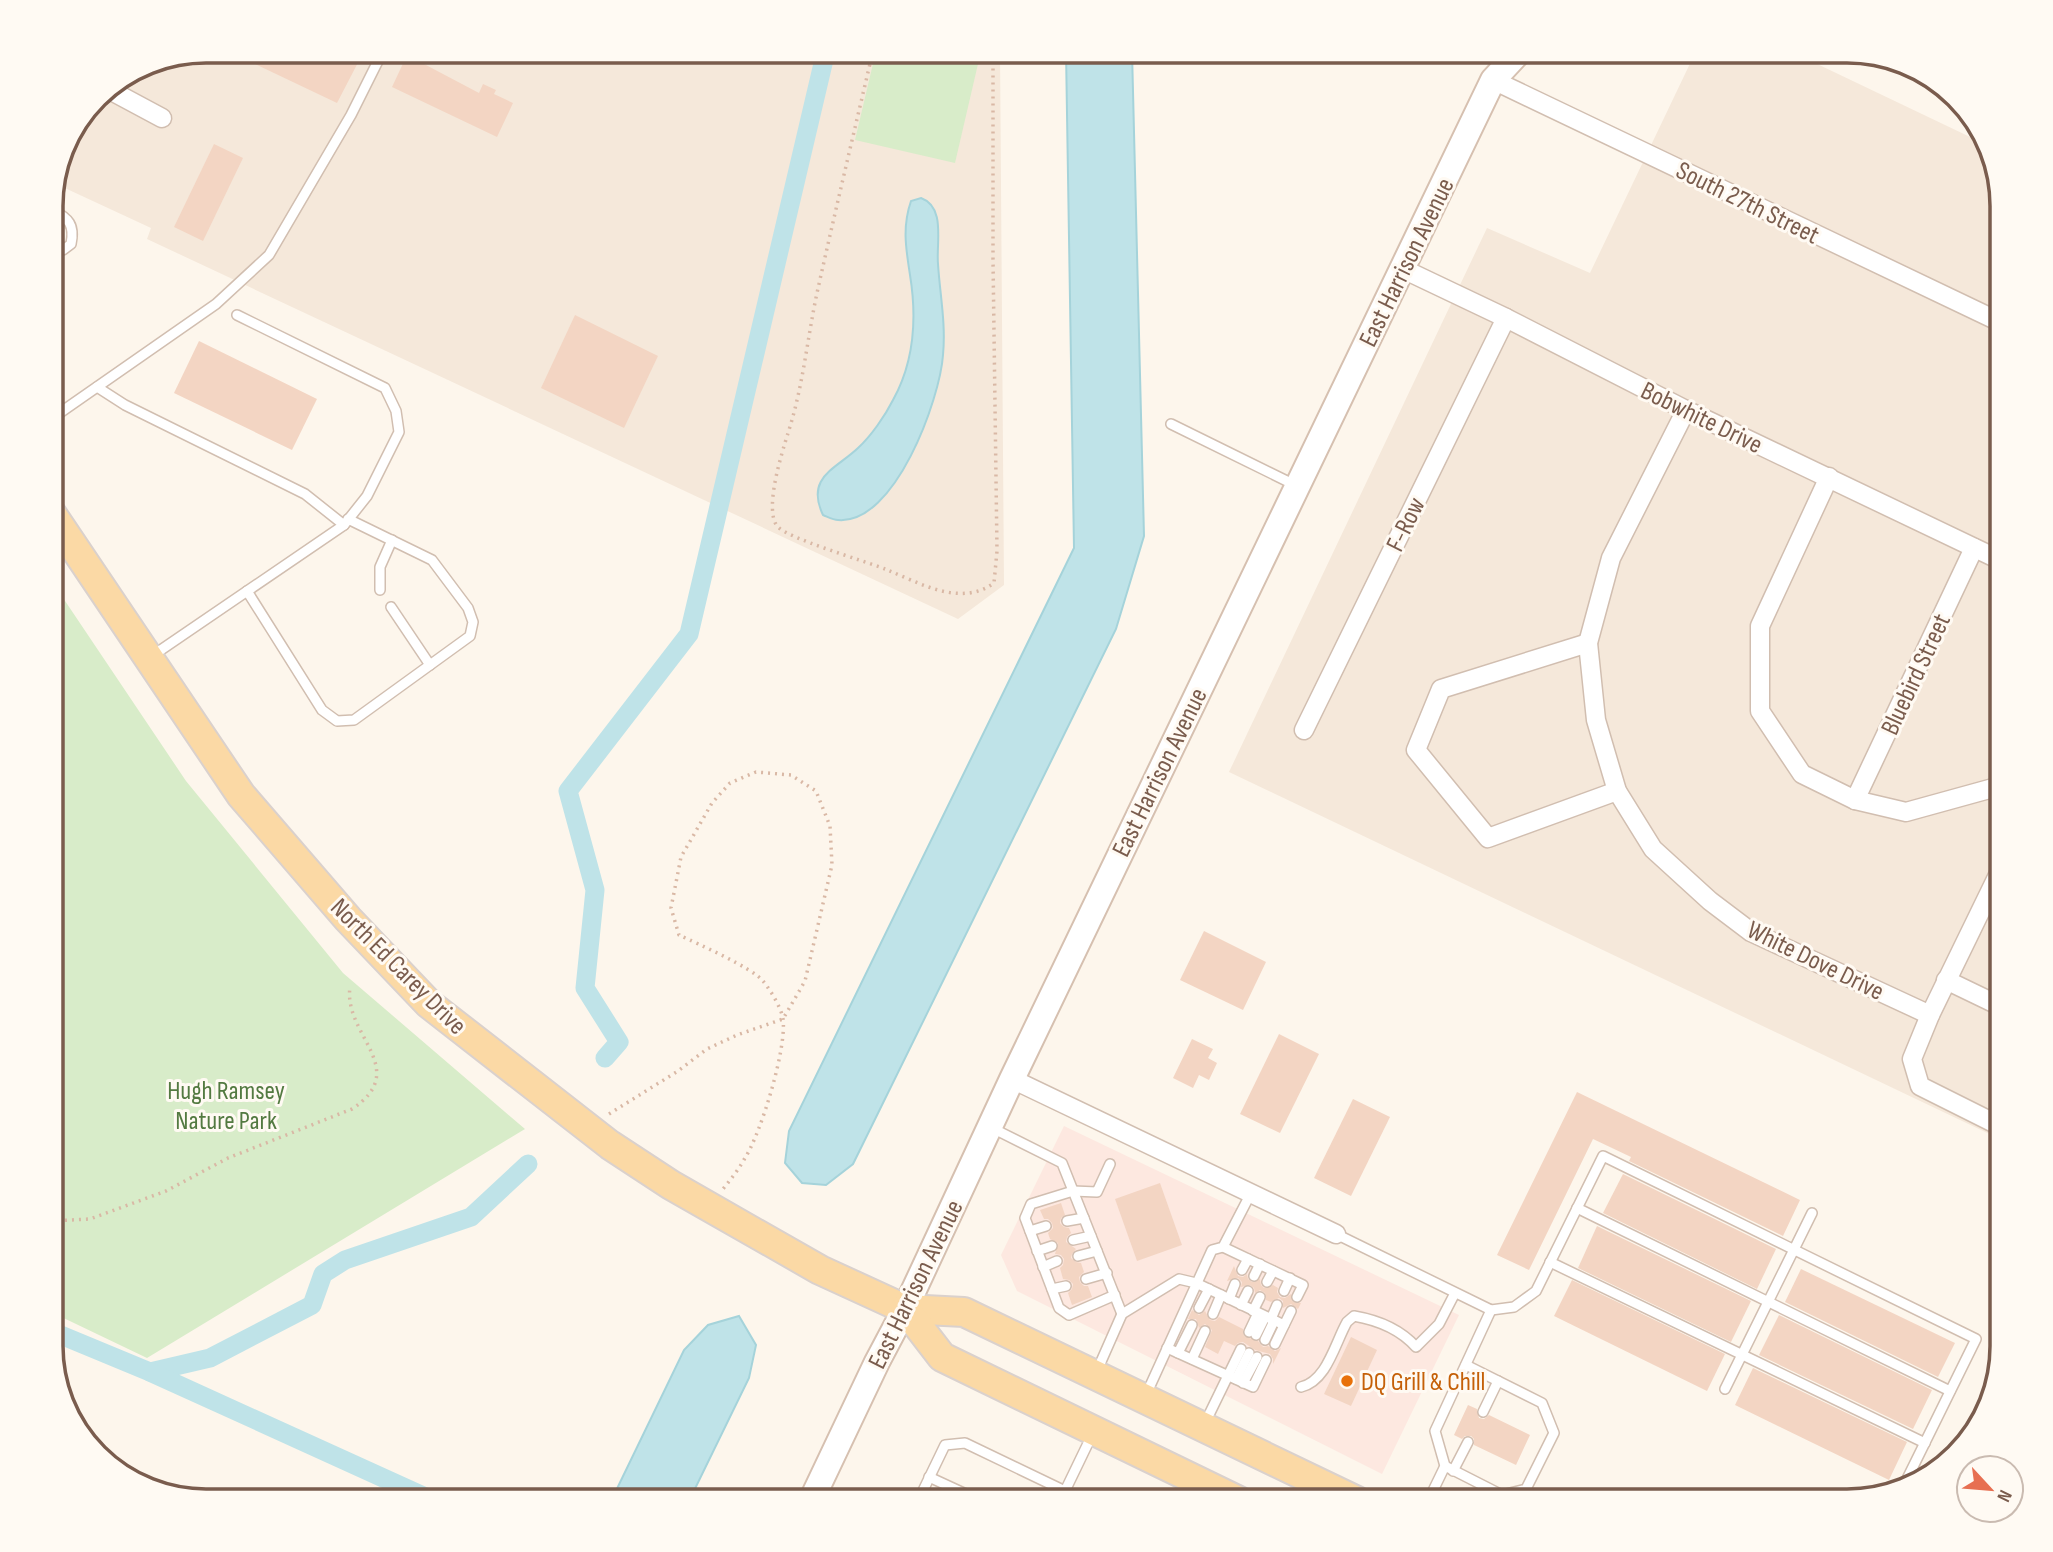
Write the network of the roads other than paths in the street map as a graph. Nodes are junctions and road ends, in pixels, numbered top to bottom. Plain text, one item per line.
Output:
1 (377, 63) edge
2 (1495, 63) edge
3 (1509, 63) edge
4 (1493, 80) junction
5 (117, 94) edge
6 (162, 118) dead end
7 (63, 217) edge
8 (63, 250) edge
9 (1403, 269) junction
10 (237, 314) dead end
11 (1990, 317) edge
12 (1506, 318) junction
13 (97, 387) junction
14 (1686, 410) junction
15 (63, 411) edge
16 (1171, 424) dead end
17 (1829, 477) junction
18 (1297, 486) junction
19 (346, 522) junction
20 (63, 531) edge
21 (392, 540) junction
22 (1974, 548) junction
23 (1990, 555) edge
24 (380, 590) dead end
25 (247, 591) junction
26 (391, 607) dead end
27 (1588, 643) junction
28 (148, 659) junction
29 (430, 665) junction
30 (1304, 730) dead end
31 (1990, 789) edge
32 (1618, 792) junction
33 (1855, 800) junction
34 (1990, 904) edge
35 (1947, 980) junction
36 (1990, 1001) edge
37 (1930, 1015) junction
38 (1012, 1079) junction
39 (1990, 1120) edge
40 (990, 1127) junction
41 (1110, 1164) dead end
42 (1073, 1191) junction
43 (1251, 1193) junction
44 (1577, 1208) junction
45 (1812, 1213) dead end
46 (1084, 1218) junction
47 (1067, 1221) dead end
48 (1046, 1227) dead end
49 (1030, 1231) junction
50 (1336, 1234) joint
51 (1091, 1236) junction
52 (1073, 1240) dead end
53 (1052, 1246) dead end
54 (1223, 1247) junction
55 (1794, 1249) junction
56 (1037, 1251) junction
57 (1097, 1251) junction
58 (1078, 1256) dead end
59 (1248, 1259) junction
60 (1058, 1261) dead end
61 (1550, 1262) junction
62 (1260, 1264) junction
63 (1043, 1267) junction
64 (1242, 1270) dead end
65 (1273, 1271) junction
66 (1107, 1273) junction
67 (1254, 1276) dead end
68 (1290, 1278) junction
69 (1086, 1279) dead end
70 (1267, 1282) dead end
71 (1196, 1283) junction
72 (1235, 1284) dead end
73 (1066, 1286) dead end
74 (1052, 1289) junction
75 (1209, 1289) junction
76 (1248, 1291) dead end
77 (1284, 1291) dead end
78 (1455, 1293) junction
79 (1115, 1295) junction
80 (1225, 1297) junction
81 (1260, 1297) dead end
82 (1297, 1297) dead end
83 (1768, 1302) junction
84 (1241, 1305) junction
85 (1278, 1305) dead end
86 (1199, 1308) dead end
87 (905, 1309) junction
88 (1491, 1310) junction
89 (1291, 1311) dead end
90 (1122, 1314) junction
91 (1213, 1314) dead end
92 (1264, 1316) junction
93 (1192, 1325) dead end
94 (1283, 1325) junction
95 (1205, 1331) dead end
96 (1275, 1344) dead end
97 (1167, 1348) junction
98 (1178, 1353) junction
99 (1742, 1355) junction
100 (1192, 1359) junction
101 (1466, 1365) junction
102 (1096, 1375) junction
103 (1236, 1379) junction
104 (1498, 1381) junction
105 (1301, 1387) dead end
106 (1725, 1389) dead end
107 (1950, 1391) junction
108 (1144, 1398) junction
109 (1483, 1412) dead end
110 (1204, 1427) junction
111 (1095, 1431) junction
112 (1468, 1442) dead end
113 (1924, 1443) junction
114 (1449, 1469) junction
115 (1909, 1474) edge
116 (929, 1477) junction
117 (817, 1489) edge
118 (924, 1489) edge
119 (955, 1489) edge
120 (1061, 1489) edge
121 (1066, 1489) edge
122 (1214, 1489) edge
123 (1332, 1489) edge
124 (1436, 1489) edge
125 (1484, 1489) edge
126 (1526, 1489) edge

1 - 13 lane
2 - 4 main road
3 - 4 main road, East Harrison Avenue
4 - 9 main road, East Harrison Avenue
4 - 11 street, South 27th Street
5 - 6 street
7 - 8 lane
9 - 12 street, Bobwhite Drive
9 - 18 main road, East Harrison Avenue
10 - 19 lane
12 - 14 street, Bobwhite Drive
12 - 30 street, F-Row
13 - 15 lane
13 - 19 lane
14 - 17 street, Bobwhite Drive
14 - 27 street, White Dove Drive
16 - 18 lane
17 - 22 street, Bobwhite Drive
17 - 33 street
18 - 38 main road, East Harrison Avenue
19 - 21 lane
19 - 25 lane
20 - 28 main road, North Ed Carey Drive
21 - 24 lane
21 - 29 lane
22 - 23 street, Bobwhite Drive
22 - 33 street, Bluebird Street
25 - 28 lane
25 - 29 lane
26 - 29 lane
27 - 32 street, White Dove Drive
27 - 32 street
28 - 87 main road, North Ed Carey Drive
31 - 33 street
32 - 37 street, White Dove Drive
34 - 35 street
35 - 36 street
35 - 37 street
37 - 39 street
38 - 40 main road, East Harrison Avenue
38 - 43 street
40 - 42 lane
40 - 87 main road, East Harrison Avenue
41 - 42 lane
42 - 46 lane
42 - 49 lane
43 - 50 street
43 - 54 lane
44 - 55 lane
44 - 61 lane
44 - 83 lane
45 - 55 lane
46 - 47 lane
46 - 51 lane
48 - 49 lane
49 - 56 lane
50 - 78 lane
51 - 52 lane
51 - 57 lane
53 - 56 lane
54 - 59 lane
54 - 71 lane
55 - 83 lane
55 - 107 lane
56 - 63 lane
57 - 58 lane
57 - 66 lane
59 - 62 lane
59 - 64 lane
60 - 63 lane
61 - 88 lane
61 - 99 lane
62 - 65 lane
62 - 67 lane
63 - 74 lane
65 - 68 lane
65 - 70 lane
66 - 69 lane
66 - 79 lane
68 - 77 lane
68 - 82 lane
71 - 75 lane
71 - 90 lane
71 - 97 lane
72 - 80 lane
73 - 74 lane
74 - 79 lane
75 - 80 lane
75 - 86 lane
76 - 84 lane
78 - 88 lane
78 - 105 lane
79 - 90 lane
80 - 84 lane
80 - 91 lane
81 - 92 lane
83 - 99 lane
83 - 107 lane
84 - 92 lane
85 - 92 lane
87 - 102 main road
87 - 111 main road
87 - 117 main road, East Harrison Avenue
88 - 101 lane
89 - 94 lane
90 - 102 lane
92 - 92 lane
92 - 94 lane
93 - 98 lane
94 - 96 lane
95 - 100 lane
97 - 98 lane
97 - 108 lane
98 - 100 lane
99 - 106 lane
99 - 113 lane
100 - 103 lane
101 - 104 lane
101 - 114 lane
102 - 108 main road
103 - 103 lane
103 - 110 lane
104 - 109 lane
104 - 126 lane
107 - 113 lane
108 - 110 main road
110 - 123 main road
111 - 121 lane
111 - 122 main road
112 - 114 lane
113 - 115 lane
114 - 124 lane
114 - 125 lane
116 - 118 lane
116 - 119 lane
116 - 120 lane

